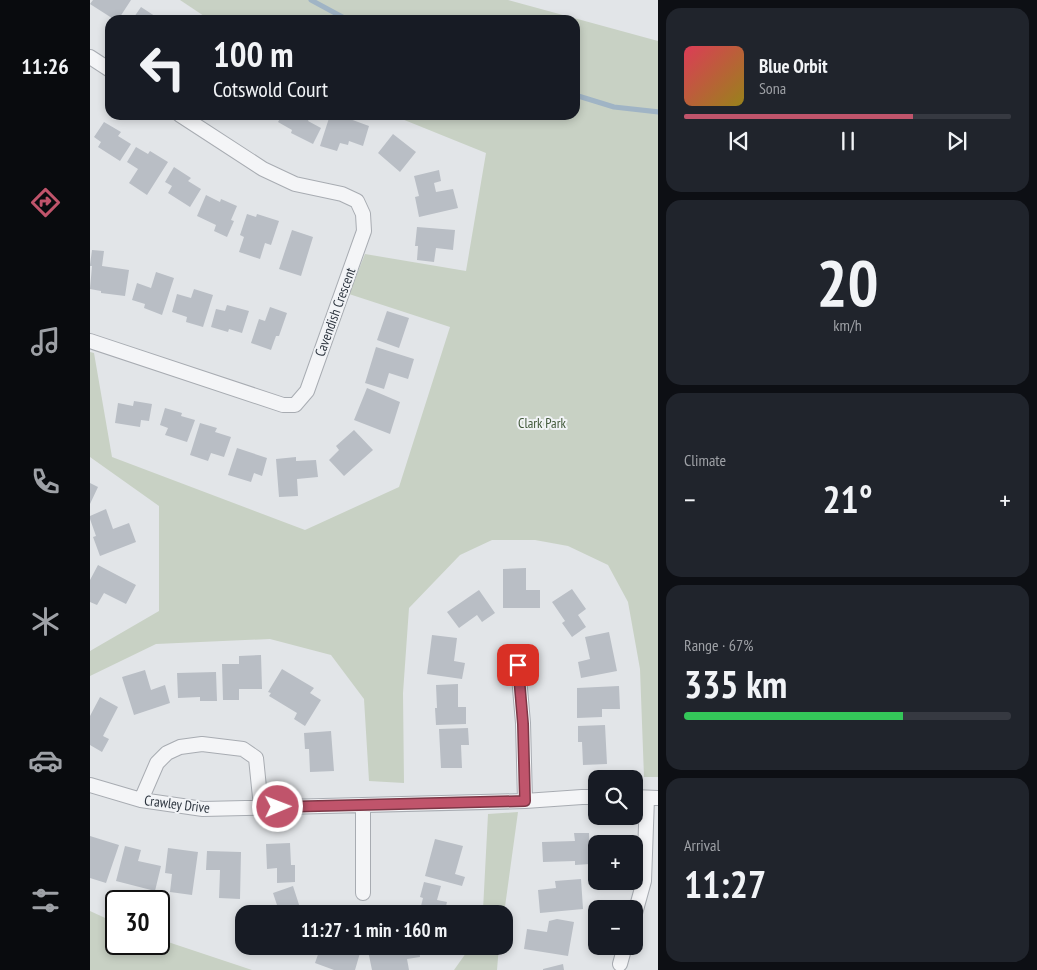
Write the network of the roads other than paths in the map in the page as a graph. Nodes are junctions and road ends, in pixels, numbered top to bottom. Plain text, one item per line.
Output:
1 (90, 57) edge
2 (105, 67) edge
3 (188, 120) edge
4 (90, 341) edge
5 (518, 665) dead end
6 (90, 785) edge
7 (588, 796) edge
8 (646, 798) edge
9 (141, 800) junction
10 (525, 801) junction
11 (363, 805) junction
12 (260, 807) junction
13 (363, 893) dead end
14 (639, 900) edge
15 (622, 955) edge
16 (620, 964) dead end

1 - 2 street
3 - 4 street, Cavendish Crescent
5 - 10 street
6 - 9 street, Crawley Drive
7 - 10 street, Crawley Drive
8 - 14 street
9 - 12 street, Crawley Drive
9 - 12 street
10 - 11 street, Crawley Drive
11 - 12 street, Crawley Drive
11 - 13 street
15 - 16 street

